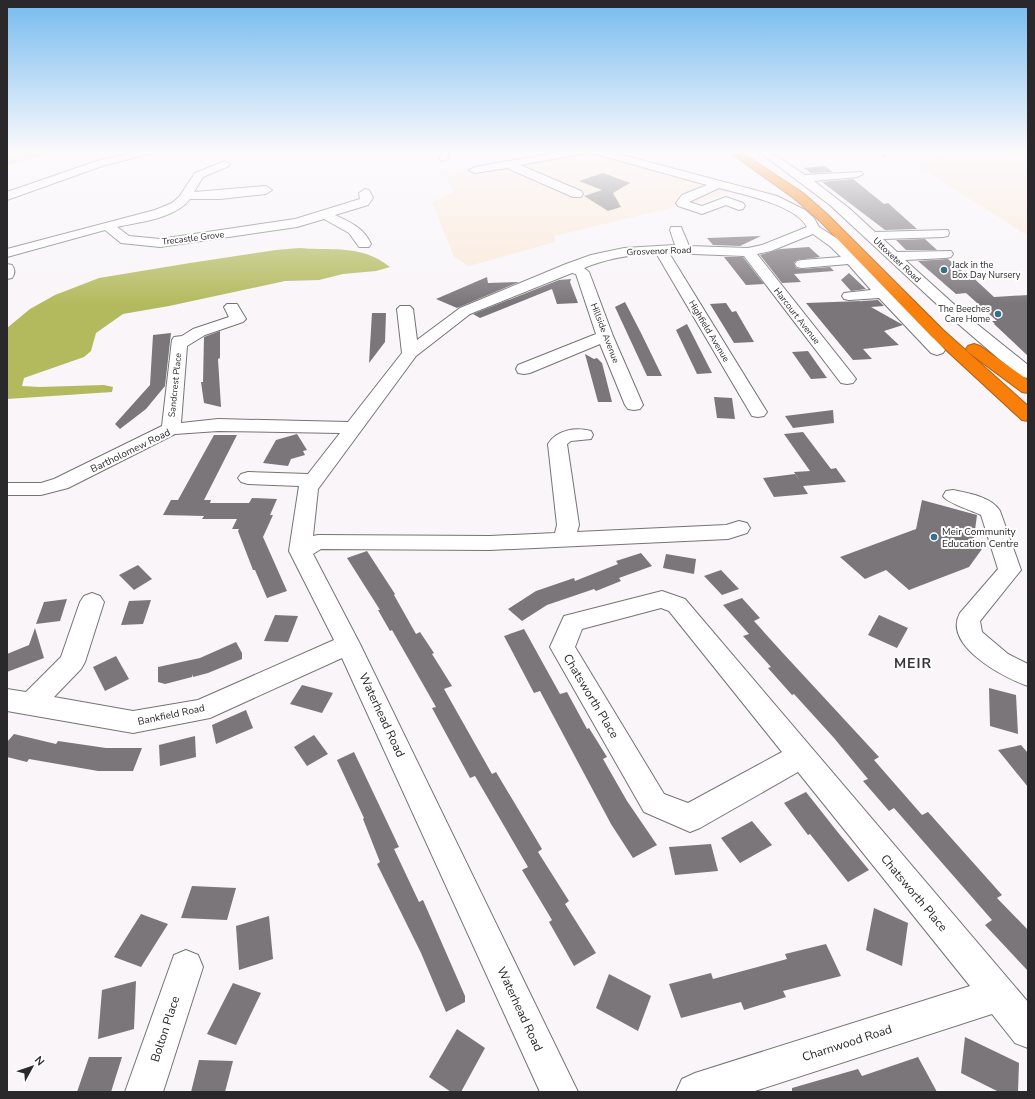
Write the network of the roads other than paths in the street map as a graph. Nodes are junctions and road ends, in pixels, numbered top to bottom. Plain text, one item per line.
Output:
1 (180, 202) edge
2 (363, 202) edge
3 (683, 202) edge
4 (723, 202) edge
5 (729, 202) edge
6 (781, 202) edge
7 (805, 202) edge
8 (816, 202) edge
9 (831, 202) edge
10 (739, 206) dead end
11 (326, 215) junction
12 (108, 226) junction
13 (814, 229) junction
14 (676, 230) dead end
15 (943, 233) dead end
16 (871, 236) junction
17 (364, 244) dead end
18 (660, 249) junction
19 (683, 249) junction
20 (748, 252) junction
21 (7, 253) edge
22 (946, 254) dead end
23 (893, 256) junction
24 (852, 260) junction
25 (802, 264) dead end
26 (571, 267) junction
27 (7, 268) edge
28 (7, 275) edge
29 (883, 293) junction
30 (849, 296) dead end
31 (232, 307) dead end
32 (405, 309) dead end
33 (605, 336) junction
34 (925, 337) junction
35 (902, 338) dead end
36 (937, 350) dead end
37 (410, 353) junction
38 (973, 358) junction
39 (524, 369) dead end
40 (1028, 373) edge
41 (847, 379) dead end
42 (1028, 388) edge
43 (1028, 398) edge
44 (634, 405) dead end
45 (758, 412) dead end
46 (1028, 416) edge
47 (353, 428) junction
48 (171, 429) junction
49 (1028, 430) edge
50 (584, 435) dead end
51 (248, 478) dead end
52 (314, 480) junction
53 (7, 489) edge
54 (953, 496) dead end
55 (739, 528) dead end
56 (553, 541) junction
57 (300, 551) junction
58 (92, 602) dead end
59 (348, 644) junction
60 (1028, 676) edge
61 (19, 702) edge
62 (800, 756) junction
63 (186, 967) dead end
64 (999, 994) junction
65 (1028, 1030) edge
66 (144, 1092) edge
67 (560, 1092) edge
68 (695, 1092) edge

1 - 12 street
2 - 11 street, Trecastle Grove
3 - 4 street
5 - 10 street
6 - 13 street
7 - 38 highway
8 - 38 highway
9 - 16 street, Uttoxeter Road
11 - 12 street, Trecastle Grove
11 - 17 street
12 - 21 street
13 - 20 street, Grosvenor Road
13 - 24 street
14 - 19 street
15 - 16 street
16 - 23 street, Uttoxeter Road
18 - 19 street, Grosvenor Road
18 - 26 street, Grosvenor Road
18 - 45 street, Highfield Avenue
19 - 20 street, Grosvenor Road
20 - 41 street, Harcourt Avenue
22 - 23 street
23 - 40 street, Uttoxeter Road
24 - 25 street
24 - 29 street
26 - 33 street, Hillside Avenue
26 - 37 street, Grosvenor Road
27 - 28 street
29 - 30 street
29 - 34 street
31 - 48 street, Sandcrest Place
32 - 37 street
33 - 39 street
33 - 44 street, Hillside Avenue
34 - 35 street
34 - 36 street
37 - 47 street
38 - 42 highway
38 - 43 highway
38 - 46 highway
38 - 49 highway
47 - 48 street, Bartholomew Road
47 - 52 street
48 - 53 street, Bartholomew Road
50 - 56 street
51 - 52 street
52 - 57 street
54 - 60 street
55 - 56 street
56 - 57 street
57 - 59 street, Waterhead Road
58 - 61 street
59 - 61 street, Bankfield Road
59 - 67 street, Waterhead Road
62 - 62 street, Chatsworth Place
62 - 64 street, Chatsworth Place
63 - 66 street, Bolton Place
64 - 65 street, Chatsworth Place
64 - 68 street, Charnwood Road

